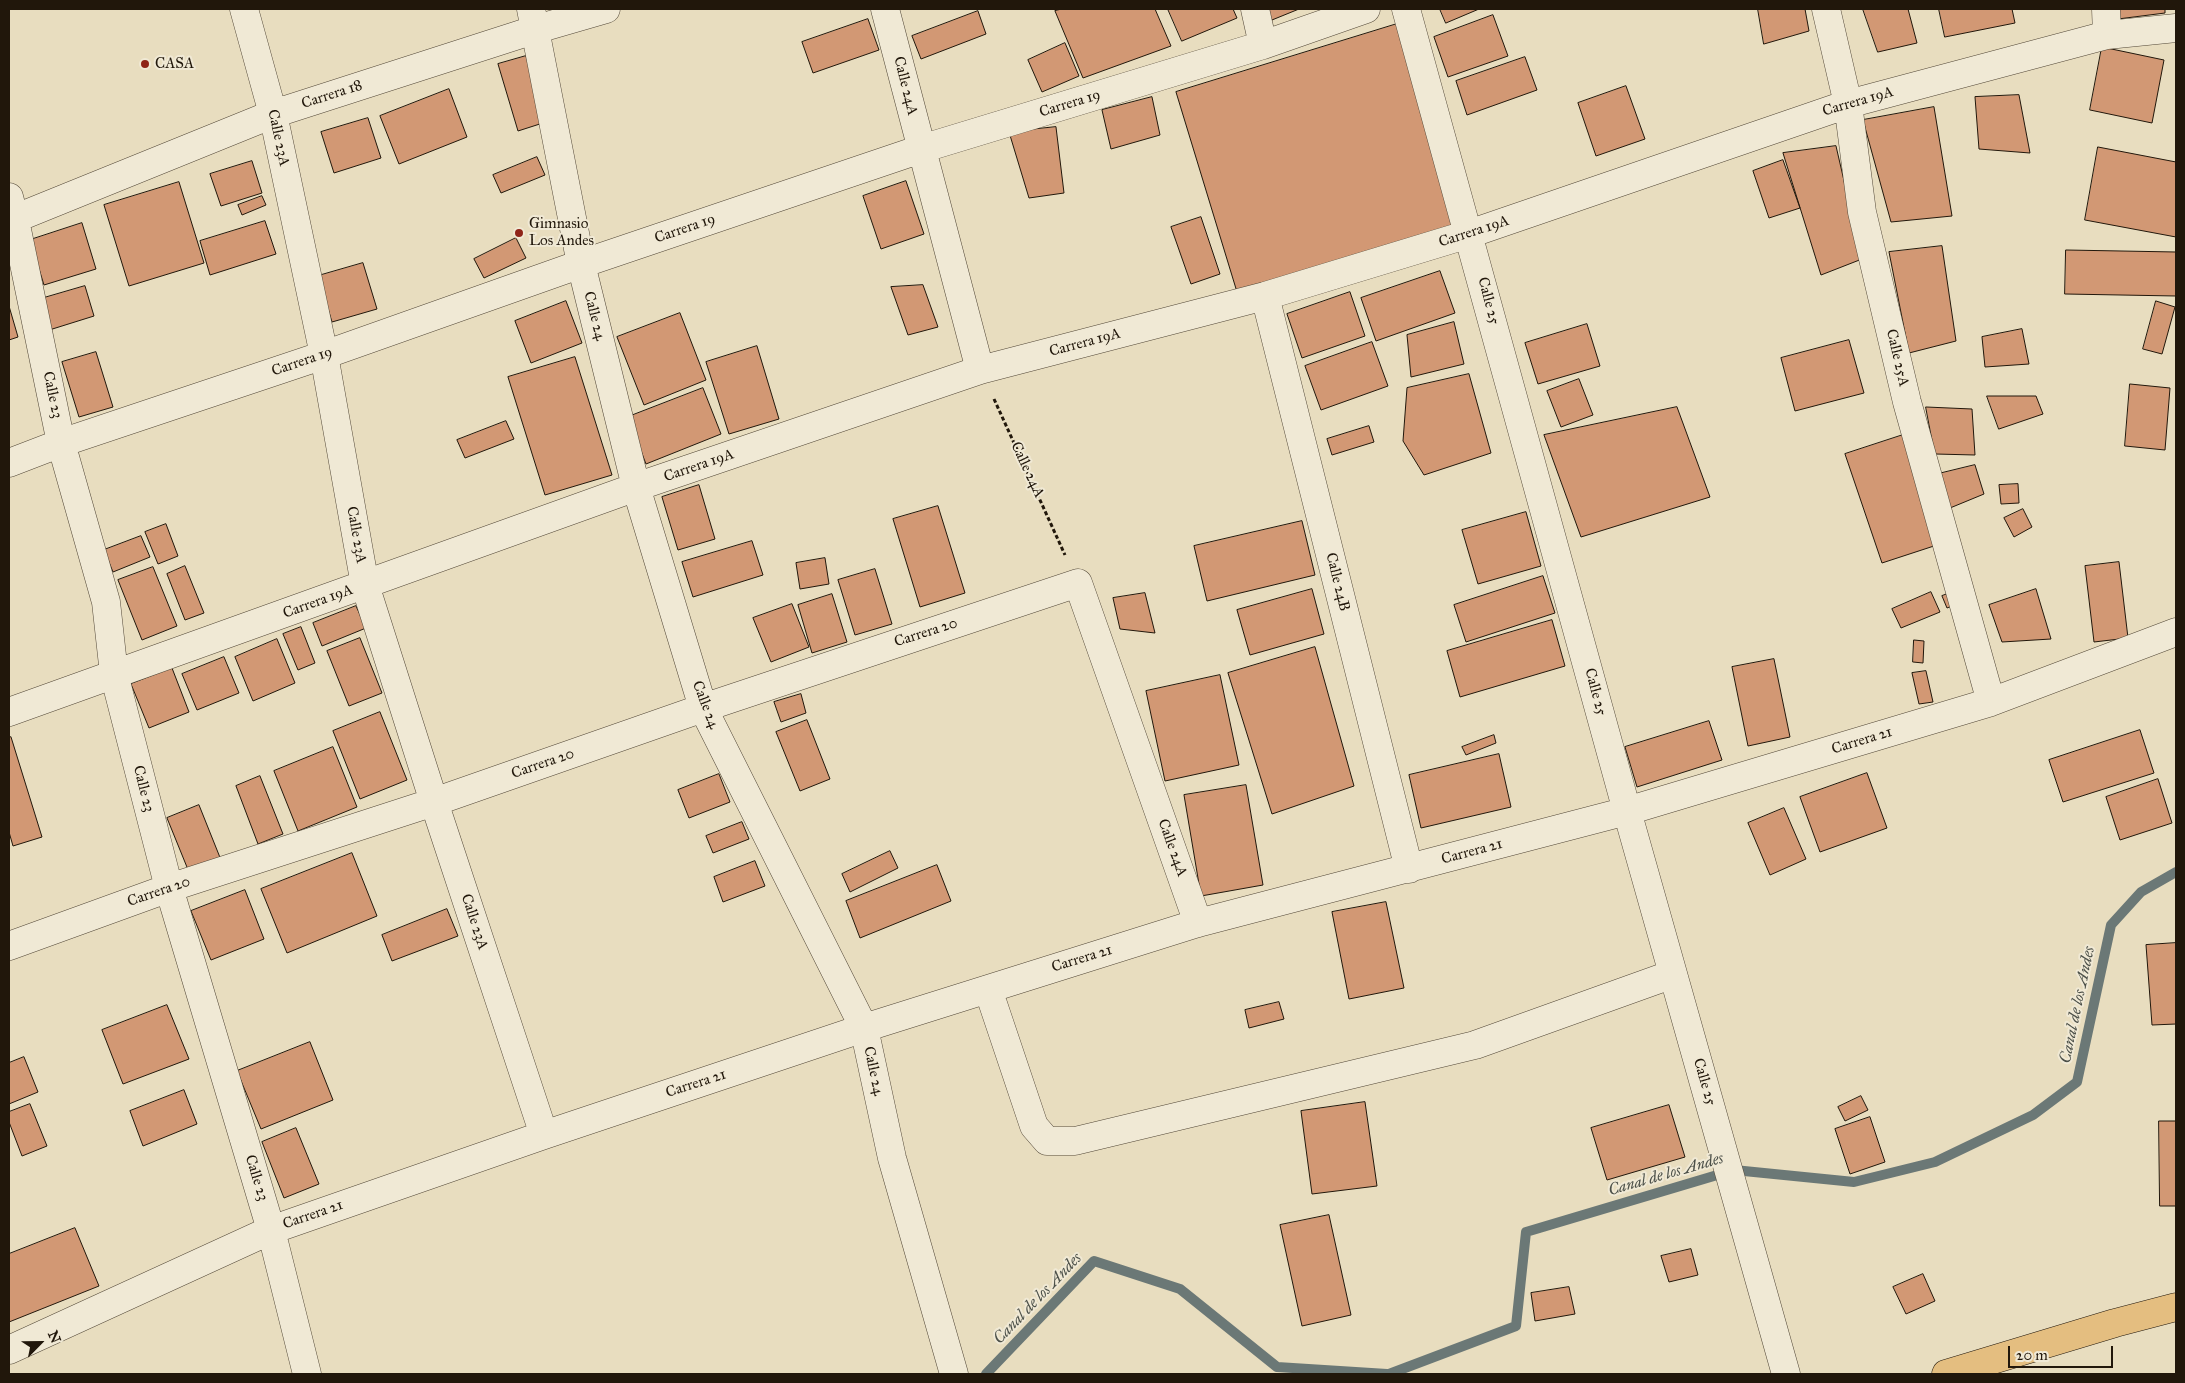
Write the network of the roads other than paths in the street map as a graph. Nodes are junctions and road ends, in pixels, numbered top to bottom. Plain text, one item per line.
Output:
1 (244, 9) edge
2 (606, 9) edge
3 (886, 9) edge
4 (1255, 9) edge
5 (1366, 9) edge
6 (1406, 9) edge
7 (1826, 9) edge
8 (534, 19) edge
9 (2106, 22) edge
10 (2176, 28) edge
11 (1263, 45) junction
12 (1848, 104) junction
13 (274, 114) junction
14 (921, 149) junction
15 (11, 213) edge
16 (1469, 234) junction
17 (581, 264) junction
18 (1264, 296) junction
19 (324, 355) junction
20 (980, 370) junction
21 (61, 443) junction
22 (9, 463) edge
23 (636, 487) junction
24 (1078, 583) joint
25 (365, 585) junction
26 (2176, 626) edge
27 (114, 674) junction
28 (1991, 702) junction
29 (703, 708) junction
30 (9, 712) edge
31 (434, 802) junction
32 (1627, 811) junction
33 (1409, 869) junction
34 (168, 888) junction
35 (1198, 923) junction
36 (9, 946) edge
37 (1674, 974) junction
38 (988, 989) junction
39 (864, 1028) junction
40 (544, 1135) junction
41 (271, 1230) junction
42 (2176, 1307) edge
43 (9, 1350) edge
44 (306, 1374) edge
45 (954, 1374) edge
46 (1786, 1374) edge
47 (1946, 1374) edge

1 - 13 street, Calle 23A
2 - 8 street, Carrera 18
3 - 14 street, Calle 24A
4 - 11 street
5 - 11 street, Carrera 19
6 - 16 street, Calle 25
7 - 12 street, Calle 25A
8 - 13 street, Carrera 18
8 - 17 street, Calle 24
9 - 10 street, Carrera 19A
9 - 12 street, Carrera 19A
11 - 14 street, Carrera 19
12 - 16 street, Carrera 19A
12 - 28 street, Calle 25A
13 - 15 street, Carrera 18
13 - 19 street, Calle 23A
14 - 17 street, Carrera 19
14 - 20 street, Calle 24A
15 - 21 street, Calle 23
16 - 18 street, Carrera 19A
16 - 32 street, Calle 25
17 - 19 street, Carrera 19
17 - 23 street, Calle 24
18 - 20 street, Carrera 19A
18 - 33 street, Calle 24B
19 - 21 street, Carrera 19
19 - 25 street, Calle 23A
20 - 23 street, Carrera 19A
21 - 22 street, Carrera 19
21 - 27 street, Calle 23
23 - 25 street, Carrera 19A
23 - 29 street, Calle 24
24 - 29 street, Carrera 20
24 - 35 street, Calle 24A
25 - 27 street, Carrera 19A
25 - 31 street, Calle 23A
26 - 28 street, Carrera 21
27 - 30 street, Carrera 19A
27 - 34 street, Calle 23
28 - 32 street, Carrera 21
29 - 31 street, Carrera 20
29 - 39 street, Calle 24
31 - 34 street, Carrera 20
31 - 40 street, Calle 23A
32 - 33 street, Carrera 21
32 - 37 street, Calle 25
33 - 35 street, Carrera 21
34 - 36 street, Carrera 20
34 - 41 street, Calle 23
35 - 38 street, Carrera 21
37 - 38 street
37 - 46 street, Calle 25
38 - 39 street, Carrera 21
39 - 40 street, Carrera 21
39 - 45 street, Calle 24
40 - 41 street, Carrera 21
41 - 43 street, Carrera 21
41 - 44 street, Calle 23
42 - 47 main road

